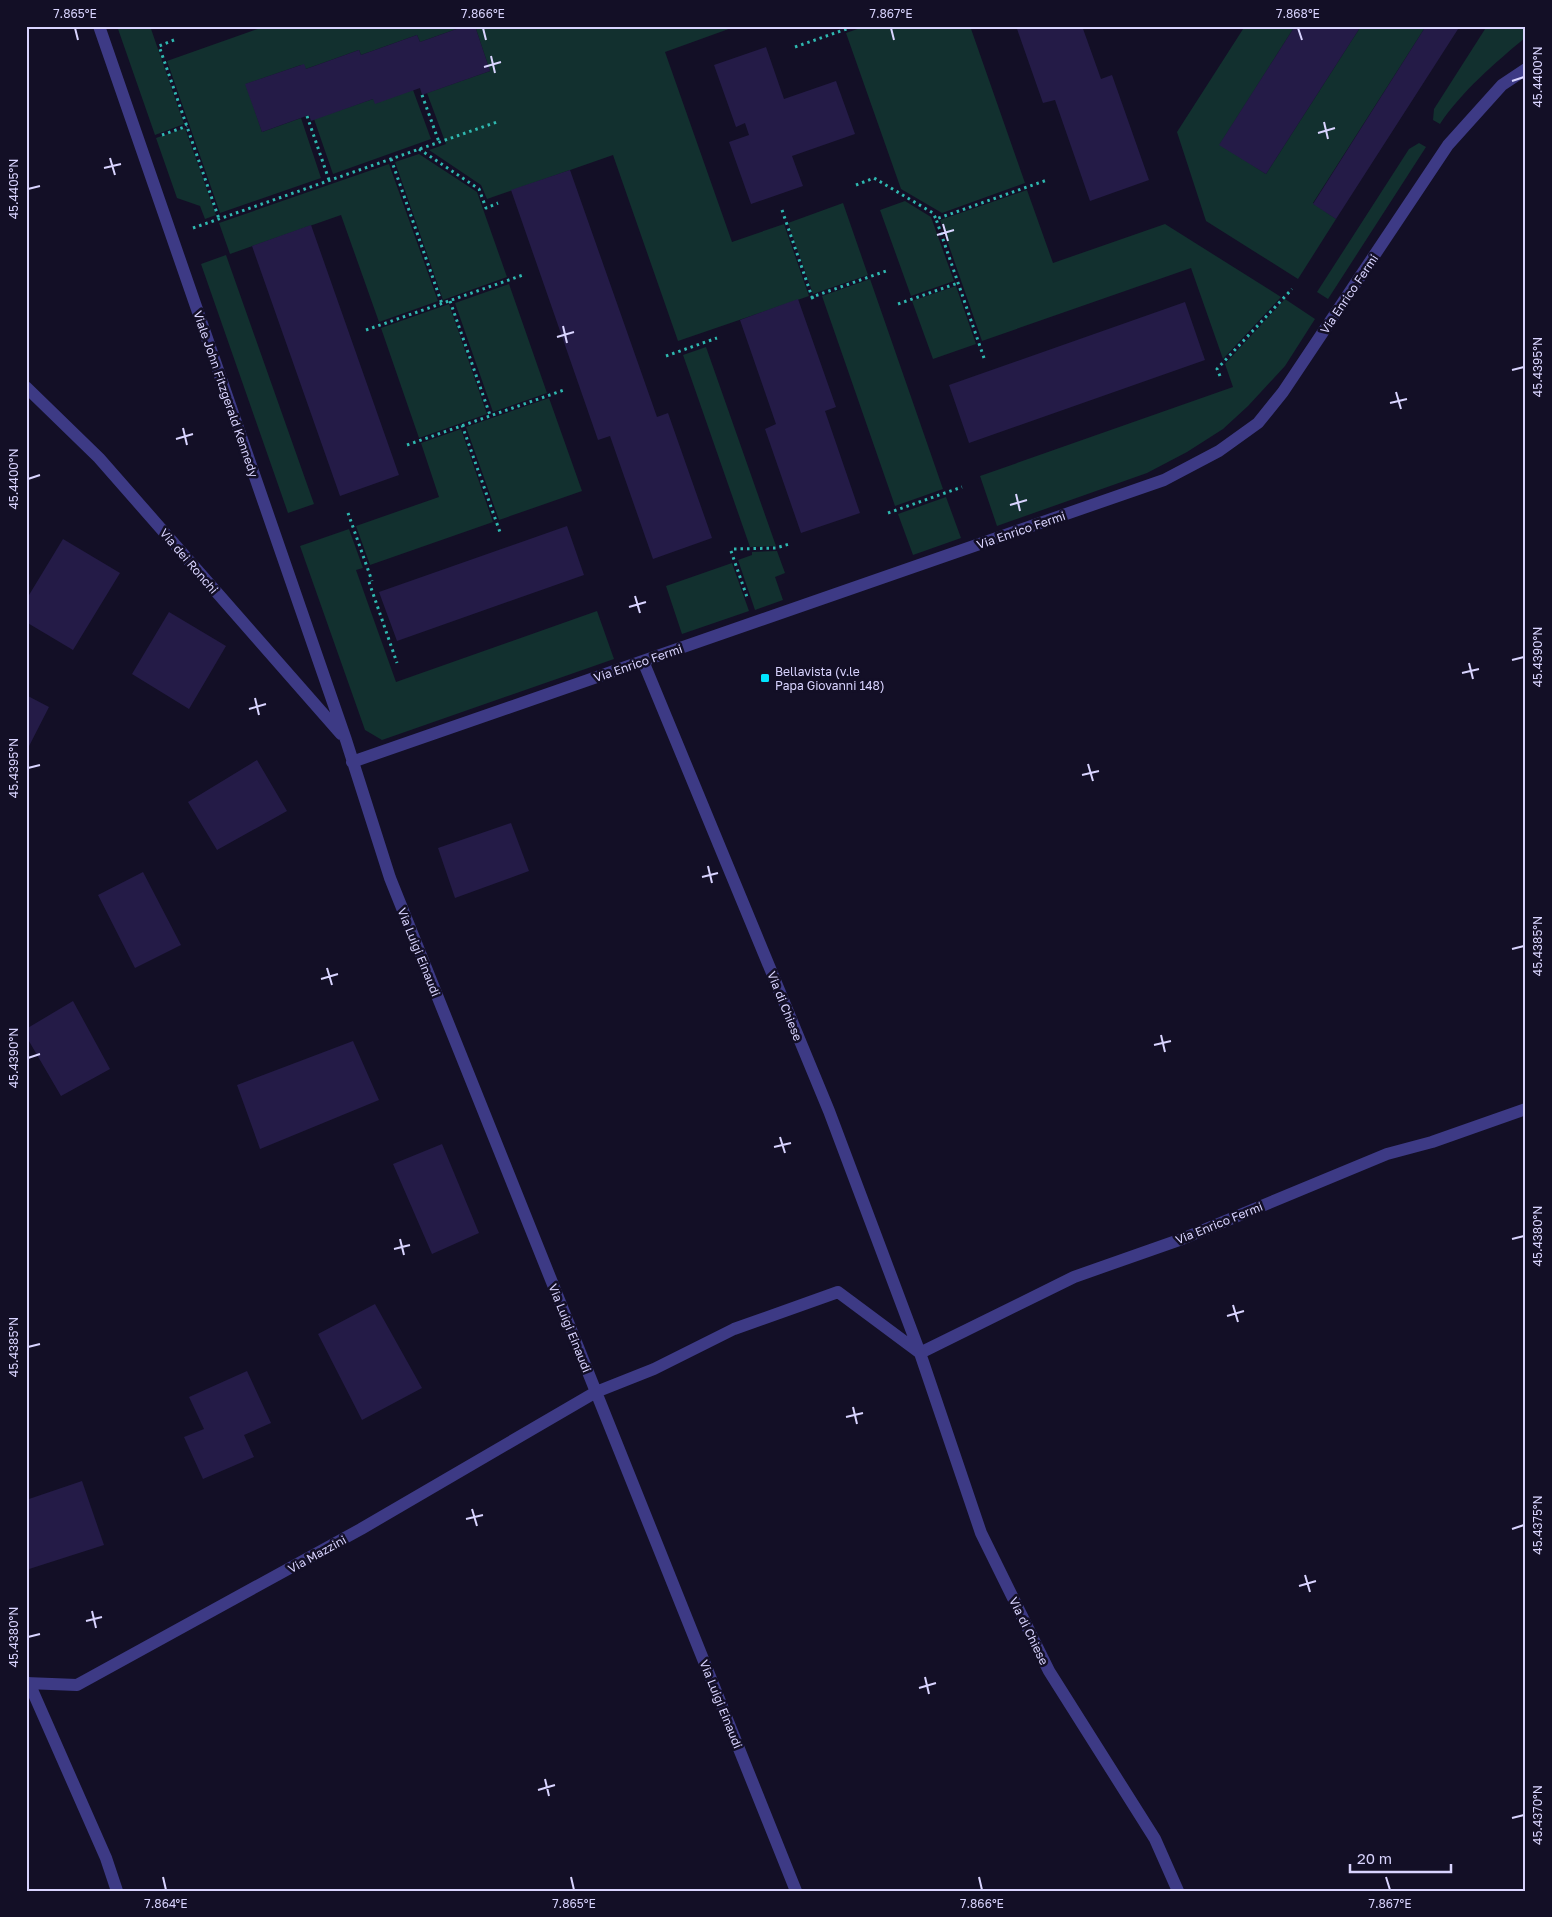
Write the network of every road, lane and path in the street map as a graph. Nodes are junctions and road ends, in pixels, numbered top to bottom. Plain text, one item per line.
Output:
1 (99, 26) edge
2 (765, 26) edge
3 (855, 26) edge
4 (767, 31) dead end
5 (174, 40) dead end
6 (795, 47) dead end
7 (1526, 69) edge
8 (422, 95) dead end
9 (307, 116) dead end
10 (497, 122) dead end
11 (439, 142) junction
12 (419, 149) junction
13 (390, 159) junction
14 (330, 180) junction
15 (1047, 180) dead end
16 (856, 185) dead end
17 (498, 203) dead end
18 (782, 210) dead end
19 (219, 219) junction
20 (936, 219) junction
21 (171, 236) junction
22 (886, 271) dead end
23 (523, 275) dead end
24 (958, 282) junction
25 (1292, 289) dead end
26 (450, 301) junction
27 (442, 304) junction
28 (898, 304) dead end
29 (366, 330) dead end
30 (717, 338) dead end
31 (666, 356) dead end
32 (984, 358) dead end
33 (1220, 376) dead end
34 (26, 387) edge
35 (564, 390) dead end
36 (490, 415) junction
37 (462, 425) junction
38 (407, 445) dead end
39 (962, 487) dead end
40 (348, 513) dead end
41 (888, 513) dead end
42 (501, 535) dead end
43 (790, 544) dead end
44 (756, 622) junction
45 (643, 661) junction
46 (397, 663) dead end
47 (346, 740) junction
48 (352, 762) junction
49 (1526, 1109) edge
50 (920, 1353) junction
51 (596, 1392) junction
52 (28, 1683) edge
53 (117, 1891) edge
54 (796, 1891) edge
55 (1178, 1891) edge

1 - 21 street, Viale John Fitzgerald Kennedy
2 - 4 path
3 - 6 path
5 - 19 path
7 - 44 street, Via Enrico Fermi
8 - 11 path
9 - 14 path
10 - 11 path
11 - 12 path
12 - 13 path
12 - 17 path
13 - 14 path
13 - 27 path
14 - 19 path
15 - 20 path
16 - 20 path
18 - 22 path
19 - 21 path
20 - 24 path
21 - 47 street, Viale John Fitzgerald Kennedy
23 - 26 path
24 - 28 path
24 - 32 path
25 - 33 path
26 - 27 path
26 - 36 path
27 - 29 path
30 - 31 path
34 - 47 street, Via dei Ronchi
35 - 36 path
36 - 37 path
37 - 38 path
37 - 42 path
39 - 41 path
40 - 46 path
43 - 44 path
44 - 45 street, Via Enrico Fermi
45 - 48 street, Via Enrico Fermi
45 - 50 street, Via di Chiese
47 - 48 street, Viale John Fitzgerald Kennedy
48 - 51 street, Via Luigi Einaudi
49 - 50 street, Via Enrico Fermi
50 - 51 street
50 - 55 street, Via di Chiese
51 - 52 street, Via Mazzini
51 - 54 street, Via Luigi Einaudi
52 - 53 street, Via Mazzini

